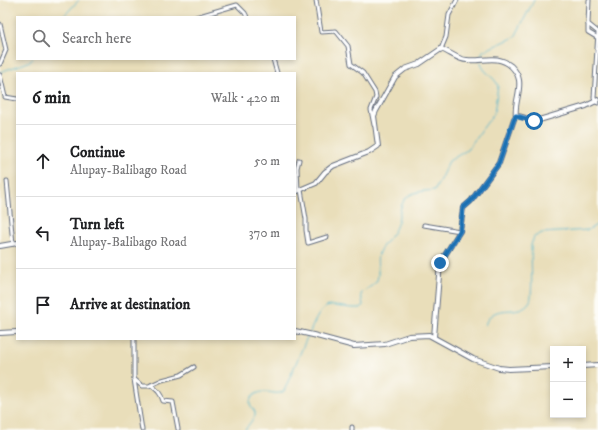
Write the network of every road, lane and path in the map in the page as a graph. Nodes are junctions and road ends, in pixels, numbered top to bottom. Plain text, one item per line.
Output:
1 (316, 0) edge
2 (457, 0) edge
3 (589, 0) edge
4 (200, 16) edge
5 (246, 16) edge
6 (0, 24) edge
7 (588, 24) junction
8 (598, 38) edge
9 (441, 49) junction
10 (273, 60) edge
11 (0, 64) edge
12 (277, 72) edge
13 (0, 75) edge
14 (16, 99) edge
15 (597, 102) edge
16 (516, 116) junction
17 (375, 128) junction
18 (299, 160) dead end
19 (7, 181) dead end
20 (298, 191) edge
21 (424, 225) dead end
22 (460, 231) junction
23 (327, 236) dead end
24 (15, 243) edge
25 (0, 246) edge
26 (296, 331) edge
27 (16, 332) edge
28 (0, 333) edge
29 (434, 337) junction
30 (134, 340) edge
31 (598, 365) edge
32 (586, 366) edge
33 (194, 367) dead end
34 (550, 367) edge
35 (134, 379) junction
36 (151, 385) junction
37 (178, 429) dead end
38 (142, 430) edge

1 - 17 street
2 - 9 street
3 - 7 street
4 - 5 street
6 - 11 street
7 - 8 street
7 - 8 street
8 - 15 street
9 - 16 street
9 - 17 street
10 - 12 street
13 - 14 street
15 - 16 street
16 - 22 street
17 - 20 street
18 - 20 street
19 - 24 street
20 - 23 street
21 - 22 street
22 - 29 street
24 - 25 street
26 - 29 street
27 - 28 street
29 - 34 street
30 - 35 street
31 - 32 street
33 - 36 street
35 - 36 street
35 - 38 street
36 - 37 street

